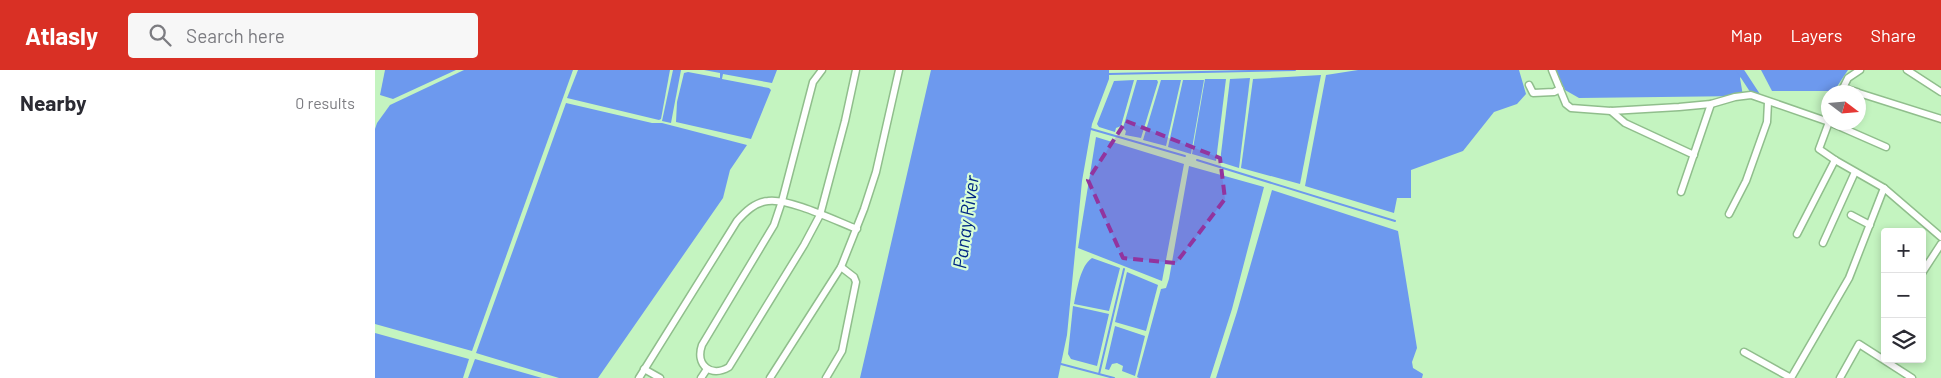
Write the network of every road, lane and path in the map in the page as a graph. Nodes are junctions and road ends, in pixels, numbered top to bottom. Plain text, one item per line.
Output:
1 (822, 70) edge
2 (855, 70) edge
3 (899, 70) edge
4 (1552, 70) edge
5 (1860, 70) edge
6 (1907, 70) edge
7 (1529, 85) dead end
8 (1844, 85) edge
9 (1560, 88) junction
10 (1941, 92) edge
11 (1866, 96) edge
12 (1768, 102) junction
13 (1711, 104) junction
14 (1611, 111) junction
15 (1821, 119) edge
16 (1941, 119) edge
17 (1826, 130) edge
18 (1847, 130) edge
19 (1886, 147) dead end
20 (1694, 156) junction
21 (1835, 160) junction
22 (1855, 172) junction
23 (1884, 188) junction
24 (1681, 192) dead end
25 (782, 201) junction
26 (1729, 214) dead end
27 (820, 215) junction
28 (1851, 216) dead end
29 (1870, 225) junction
30 (857, 228) junction
31 (1797, 234) dead end
32 (1941, 237) edge
33 (1823, 243) dead end
34 (1941, 244) edge
35 (841, 267) junction
36 (1926, 267) edge
37 (1744, 352) dead end
38 (1881, 355) edge
39 (1892, 363) edge
40 (644, 369) junction
41 (707, 369) junction
42 (639, 378) edge
43 (659, 378) edge
44 (701, 378) edge
45 (770, 378) edge
46 (827, 378) edge
47 (1791, 378) edge
48 (1840, 378) edge
49 (1911, 378) edge

1 - 25 street
2 - 27 street
3 - 30 street
4 - 9 street
5 - 8 street
6 - 10 street
7 - 9 street
9 - 14 street
11 - 16 street
12 - 13 street
12 - 15 street
12 - 26 street
13 - 14 street
13 - 20 street
14 - 20 street
17 - 21 street
18 - 19 street
20 - 24 street
21 - 22 street
21 - 31 street
22 - 23 street
22 - 33 street
23 - 29 street
23 - 32 street
25 - 27 street
25 - 40 street
25 - 41 street
27 - 30 street
27 - 41 street
28 - 29 street
29 - 47 street
30 - 35 street
34 - 36 street
35 - 45 street
35 - 46 street
37 - 47 street
38 - 48 street
39 - 49 street
40 - 42 street
40 - 43 street
41 - 44 street

